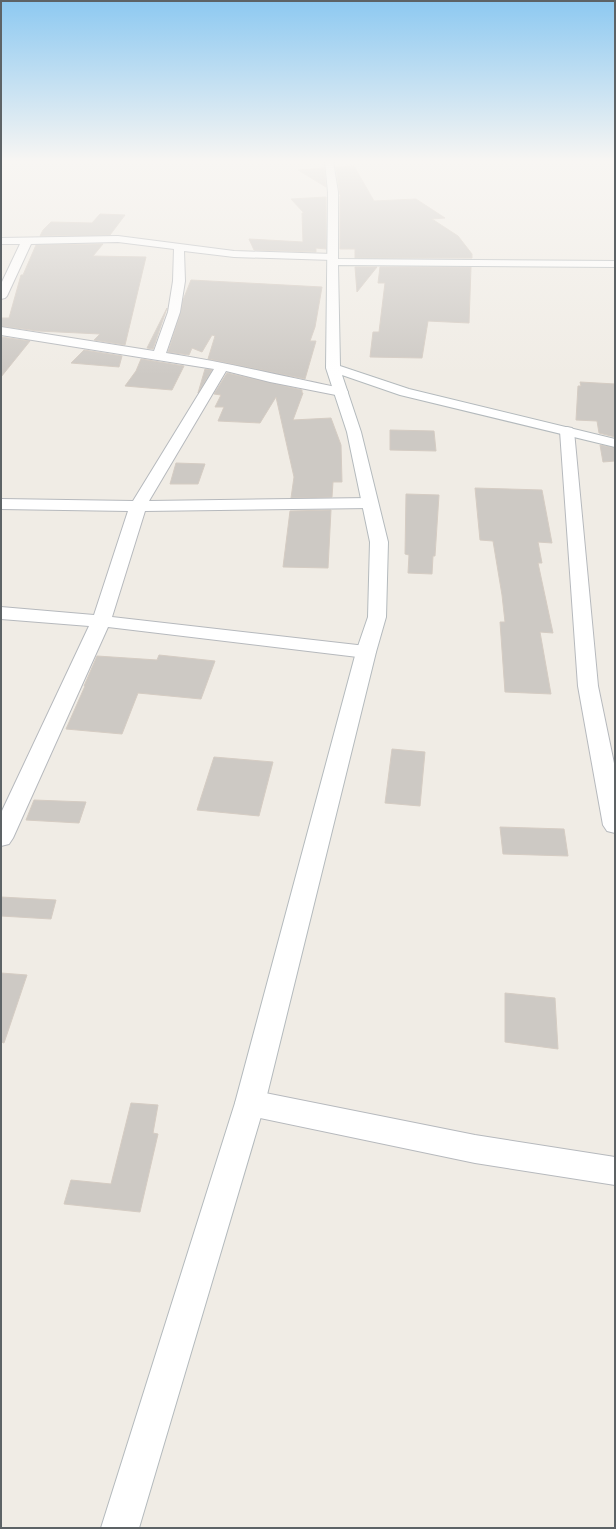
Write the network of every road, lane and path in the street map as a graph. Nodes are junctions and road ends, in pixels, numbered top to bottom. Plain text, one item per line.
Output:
1 (333, 232) edge
2 (27, 240) junction
3 (1, 241) edge
4 (179, 247) junction
5 (333, 259) junction
6 (615, 264) edge
7 (1, 296) edge
8 (1, 330) edge
9 (158, 357) junction
10 (222, 366) junction
11 (334, 368) junction
12 (341, 392) junction
13 (567, 431) junction
14 (615, 443) edge
15 (370, 503) junction
16 (1, 504) edge
17 (138, 506) junction
18 (1, 613) edge
19 (101, 621) junction
20 (366, 652) junction
21 (610, 778) edge
22 (615, 825) edge
23 (1, 838) edge
24 (250, 1103) junction
25 (615, 1171) edge
26 (120, 1528) edge

1 - 5 street
2 - 3 street
2 - 4 street
2 - 7 street
4 - 5 street
4 - 9 street
5 - 6 street
5 - 11 street
8 - 9 street
9 - 10 street
10 - 12 street
10 - 17 street
11 - 12 street
11 - 13 street
12 - 15 street
13 - 14 street
13 - 21 street
15 - 17 street
15 - 20 street
16 - 17 street
17 - 19 street
18 - 19 street
19 - 20 street
19 - 23 street
20 - 24 street
21 - 22 street
24 - 25 street
24 - 26 street

